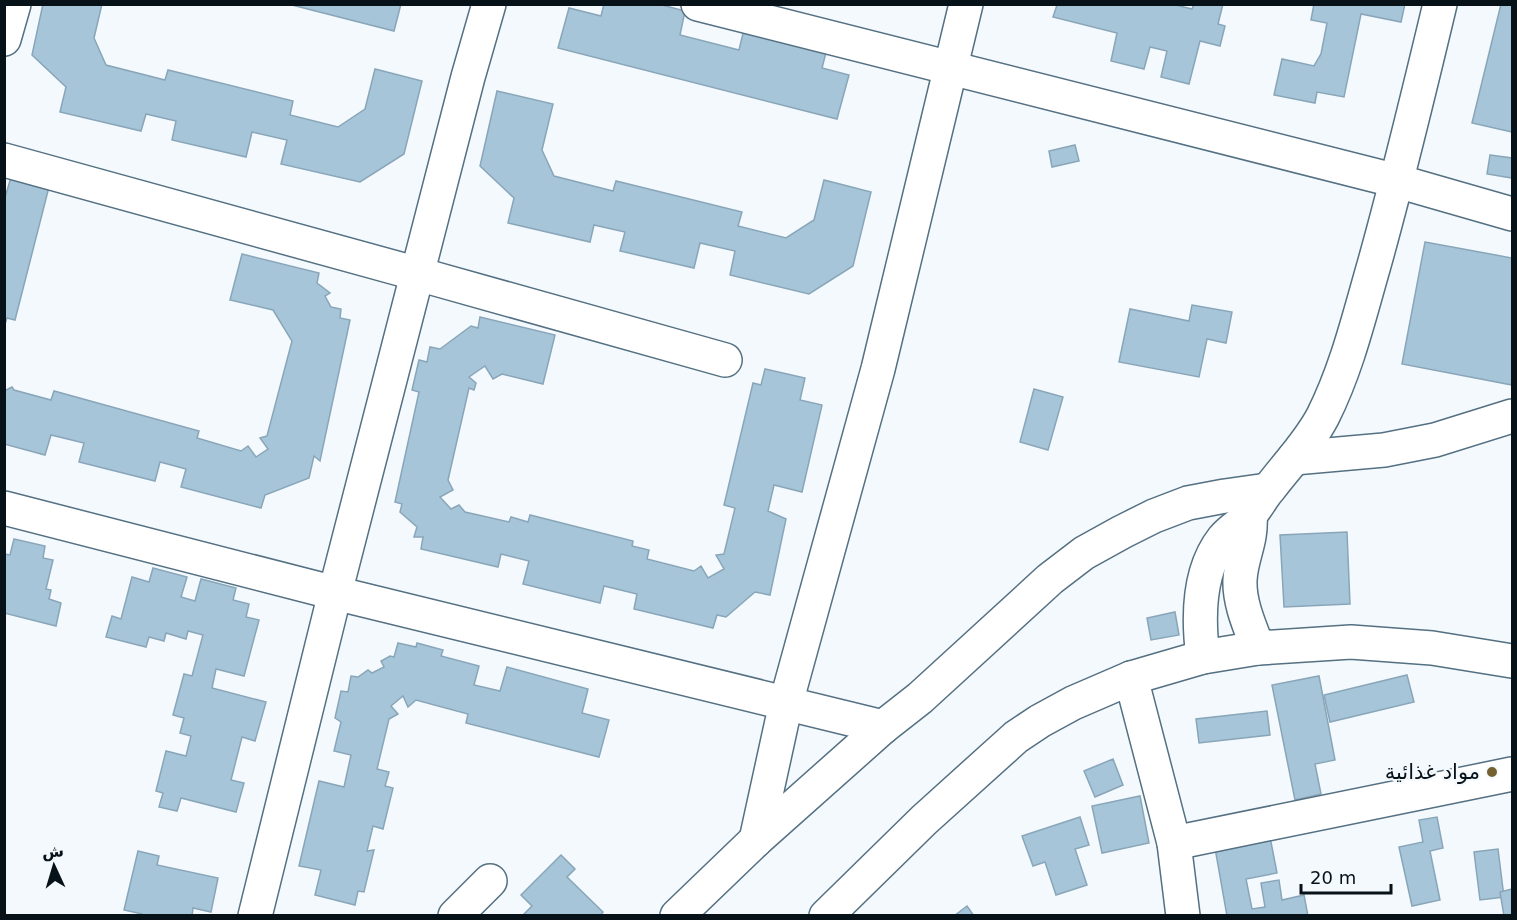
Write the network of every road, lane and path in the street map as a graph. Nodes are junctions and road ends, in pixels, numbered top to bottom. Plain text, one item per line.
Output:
1 (14, 4) edge
2 (489, 4) edge
3 (698, 4) edge
4 (966, 4) edge
5 (1440, 4) edge
6 (4, 39) edge
7 (950, 67) junction
8 (4, 160) edge
9 (1397, 181) junction
10 (1512, 214) edge
11 (418, 274) junction
12 (725, 360) dead end
13 (1512, 416) edge
14 (1294, 458) junction
15 (1258, 503) junction
16 (4, 508) edge
17 (335, 593) junction
18 (1258, 648) junction
19 (1203, 657) junction
20 (1512, 661) edge
21 (1131, 678) junction
22 (786, 703) junction
23 (883, 727) junction
24 (1512, 774) edge
25 (756, 840) junction
26 (1174, 843) junction
27 (489, 881) dead end
28 (255, 915) edge
29 (455, 915) edge
30 (677, 915) edge
31 (826, 915) edge
32 (1183, 915) edge

1 - 6 street
2 - 11 street
3 - 7 street
4 - 7 street
5 - 9 street
7 - 9 street
7 - 22 street
8 - 11 street
9 - 10 street
9 - 14 street
11 - 12 street
11 - 17 street
13 - 14 street
14 - 15 street
15 - 18 street
15 - 19 street
15 - 23 street
16 - 17 street
17 - 22 street
17 - 28 street
18 - 19 street
18 - 20 street
19 - 21 street
21 - 26 street
21 - 31 street
22 - 23 street
22 - 25 street
23 - 25 street
24 - 26 street
25 - 30 street
26 - 32 street
27 - 29 street

